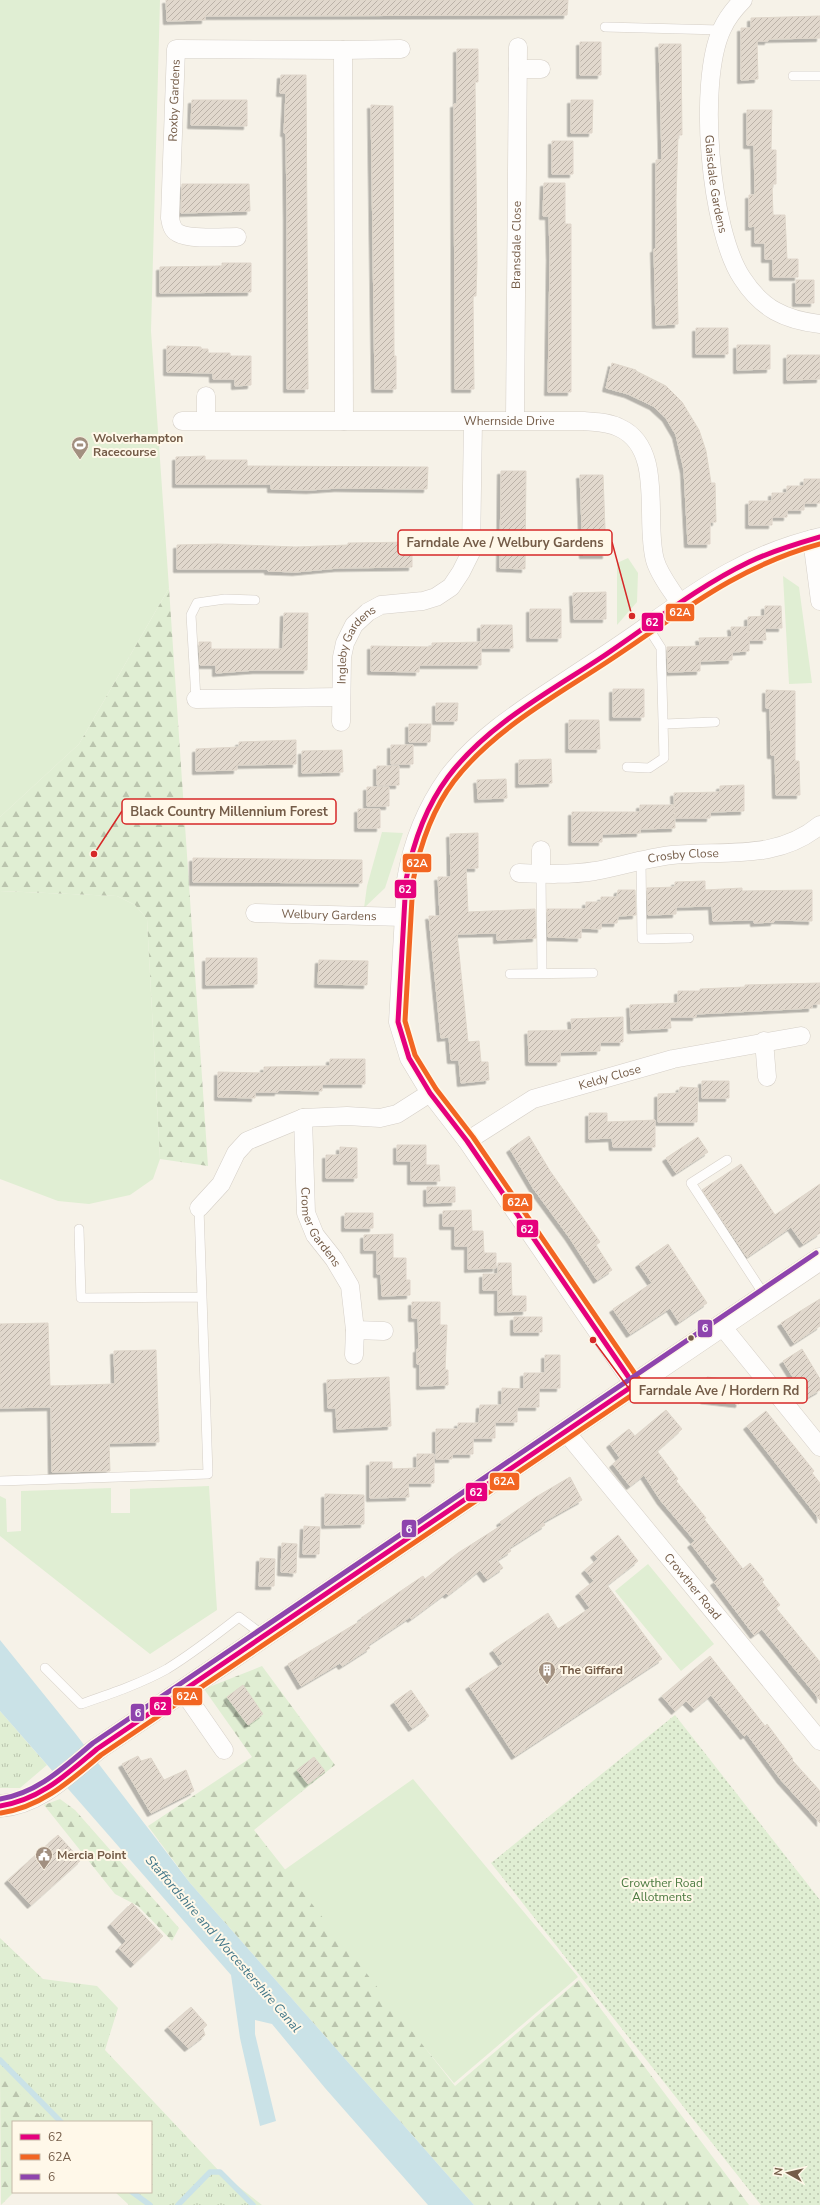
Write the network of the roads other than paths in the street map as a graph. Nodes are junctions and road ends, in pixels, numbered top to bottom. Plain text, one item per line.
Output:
1 (743, 0) edge
2 (604, 27) dead end
3 (721, 30) junction
4 (518, 47) dead end
5 (401, 49) dead end
6 (343, 50) junction
7 (518, 69) junction
8 (541, 69) dead end
9 (793, 76) dead end
10 (820, 76) edge
11 (237, 237) dead end
12 (820, 324) edge
13 (206, 396) dead end
14 (182, 420) dead end
15 (206, 420) junction
16 (515, 420) junction
17 (344, 421) junction
18 (473, 421) junction
19 (816, 538) edge
20 (255, 600) dead end
21 (820, 601) edge
22 (679, 602) junction
23 (647, 626) junction
24 (341, 697) junction
25 (196, 699) joint
26 (341, 722) dead end
27 (715, 722) dead end
28 (664, 724) junction
29 (627, 766) dead end
30 (820, 824) edge
31 (541, 850) dead end
32 (641, 861) junction
33 (520, 873) dead end
34 (541, 874) junction
35 (255, 914) dead end
36 (404, 917) junction
37 (689, 938) dead end
38 (542, 973) junction
39 (593, 973) dead end
40 (510, 974) dead end
41 (801, 1036) dead end
42 (764, 1041) junction
43 (767, 1077) dead end
44 (430, 1093) junction
45 (303, 1118) junction
46 (467, 1141) junction
47 (727, 1160) dead end
48 (199, 1208) joint
49 (79, 1229) dead end
50 (820, 1259) edge
51 (202, 1296) junction
52 (765, 1296) junction
53 (721, 1325) junction
54 (355, 1330) junction
55 (384, 1331) dead end
56 (354, 1355) dead end
57 (634, 1385) junction
58 (565, 1431) junction
59 (820, 1447) edge
60 (0, 1481) edge
61 (266, 1636) junction
62 (45, 1668) dead end
63 (183, 1691) junction
64 (820, 1741) edge
65 (224, 1750) dead end
66 (0, 1806) edge

1 - 3 street, Glaisdale Gardens
2 - 3 lane
3 - 12 street, Glaisdale Gardens
4 - 7 street, Bransdale Close
5 - 6 street, Roxby Gardens
6 - 11 street, Roxby Gardens
6 - 17 street
7 - 8 street
7 - 16 street, Bransdale Close
9 - 10 lane
13 - 15 street
14 - 15 street, Whernside Drive
15 - 17 street, Whernside Drive
16 - 18 street, Whernside Drive
16 - 22 street, Whernside Drive
17 - 18 street, Whernside Drive
18 - 24 street, Ingleby Gardens
19 - 21 street
19 - 22 street
20 - 25 lane
22 - 23 street
23 - 28 lane
23 - 36 street
24 - 25 street, Ingleby Gardens
24 - 26 street, Ingleby Gardens
27 - 28 lane
28 - 29 lane
30 - 32 street, Crosby Close
31 - 34 street
32 - 34 street, Crosby Close
32 - 37 lane
33 - 34 street, Crosby Close
34 - 38 lane
35 - 36 street, Welbury Gardens
36 - 44 street
38 - 39 lane
38 - 40 lane
41 - 42 street, Keldy Close
42 - 43 street
42 - 46 street, Keldy Close
44 - 45 street
44 - 46 street
45 - 48 street
45 - 54 street, Cromer Gardens
46 - 57 street
47 - 52 lane
48 - 51 lane
49 - 51 lane
50 - 52 street
51 - 60 lane
52 - 53 street
53 - 57 street
53 - 59 street
54 - 55 street
54 - 56 street, Cromer Gardens
57 - 58 street
58 - 61 street
58 - 64 street, Crowther Road
61 - 62 lane
61 - 63 street
63 - 65 street
63 - 66 street

